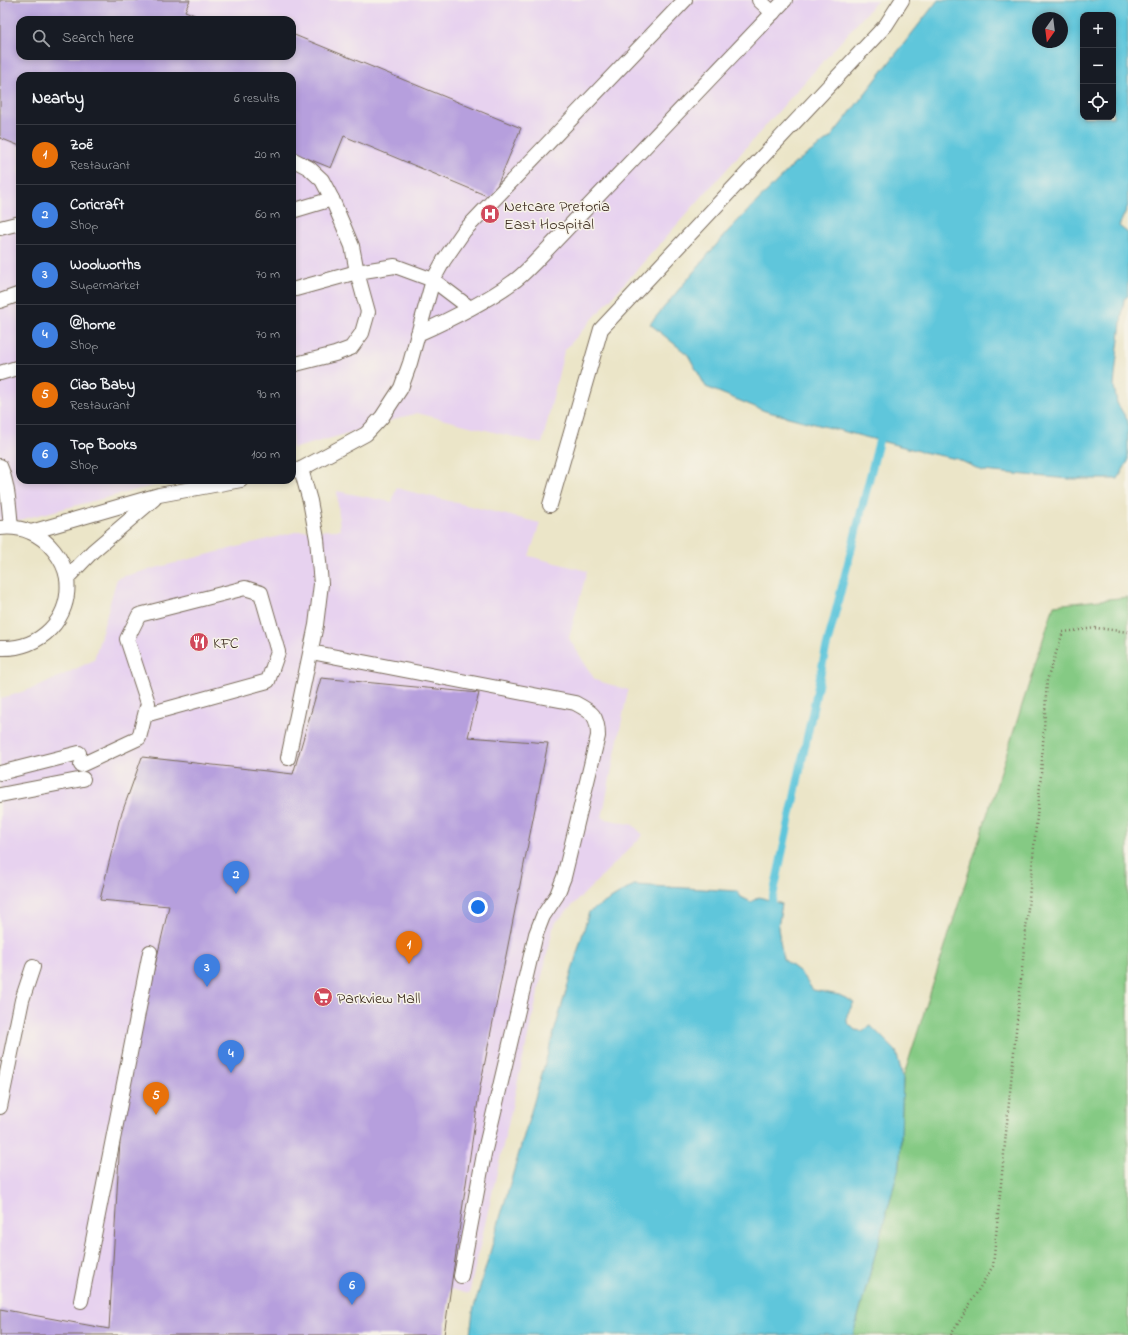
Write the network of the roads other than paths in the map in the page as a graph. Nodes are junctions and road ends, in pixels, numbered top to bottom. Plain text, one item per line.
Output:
1 (685, 0) edge
2 (759, 0) edge
3 (785, 0) edge
4 (902, 0) edge
5 (773, 13) junction
6 (296, 161) edge
7 (332, 199) junction
8 (296, 210) edge
9 (16, 224) edge
10 (0, 228) edge
11 (357, 272) junction
12 (433, 280) junction
13 (296, 289) edge
14 (16, 295) edge
15 (0, 300) edge
16 (470, 308) junction
17 (418, 334) junction
18 (296, 365) edge
19 (16, 368) edge
20 (0, 373) edge
21 (0, 466) edge
22 (296, 470) edge
23 (219, 484) edge
24 (159, 495) junction
25 (550, 505) dead end
26 (5, 527) edge
27 (31, 532) junction
28 (66, 578) junction
29 (0, 648) edge
30 (311, 652) junction
31 (145, 715) junction
32 (288, 758) dead end
33 (81, 766) junction
34 (0, 774) edge
35 (0, 795) edge
36 (150, 952) dead end
37 (33, 967) dead end
38 (0, 1107) edge
39 (460, 1276) dead end
40 (81, 1301) dead end

1 - 12 lane
2 - 5 lane
3 - 5 lane
4 - 25 lane
5 - 16 lane
6 - 7 lane
7 - 8 lane
7 - 11 lane
9 - 10 lane
11 - 12 lane
11 - 13 lane
11 - 18 lane
12 - 16 lane
12 - 17 lane
14 - 15 lane
16 - 17 lane
17 - 22 lane
19 - 20 lane
21 - 26 lane
22 - 30 lane
23 - 24 lane
24 - 27 lane
24 - 28 lane
26 - 27 lane
27 - 28 lane
28 - 29 lane
30 - 32 lane
30 - 39 lane
31 - 31 lane
31 - 33 lane
33 - 34 lane
33 - 35 lane
36 - 40 lane
37 - 38 lane

